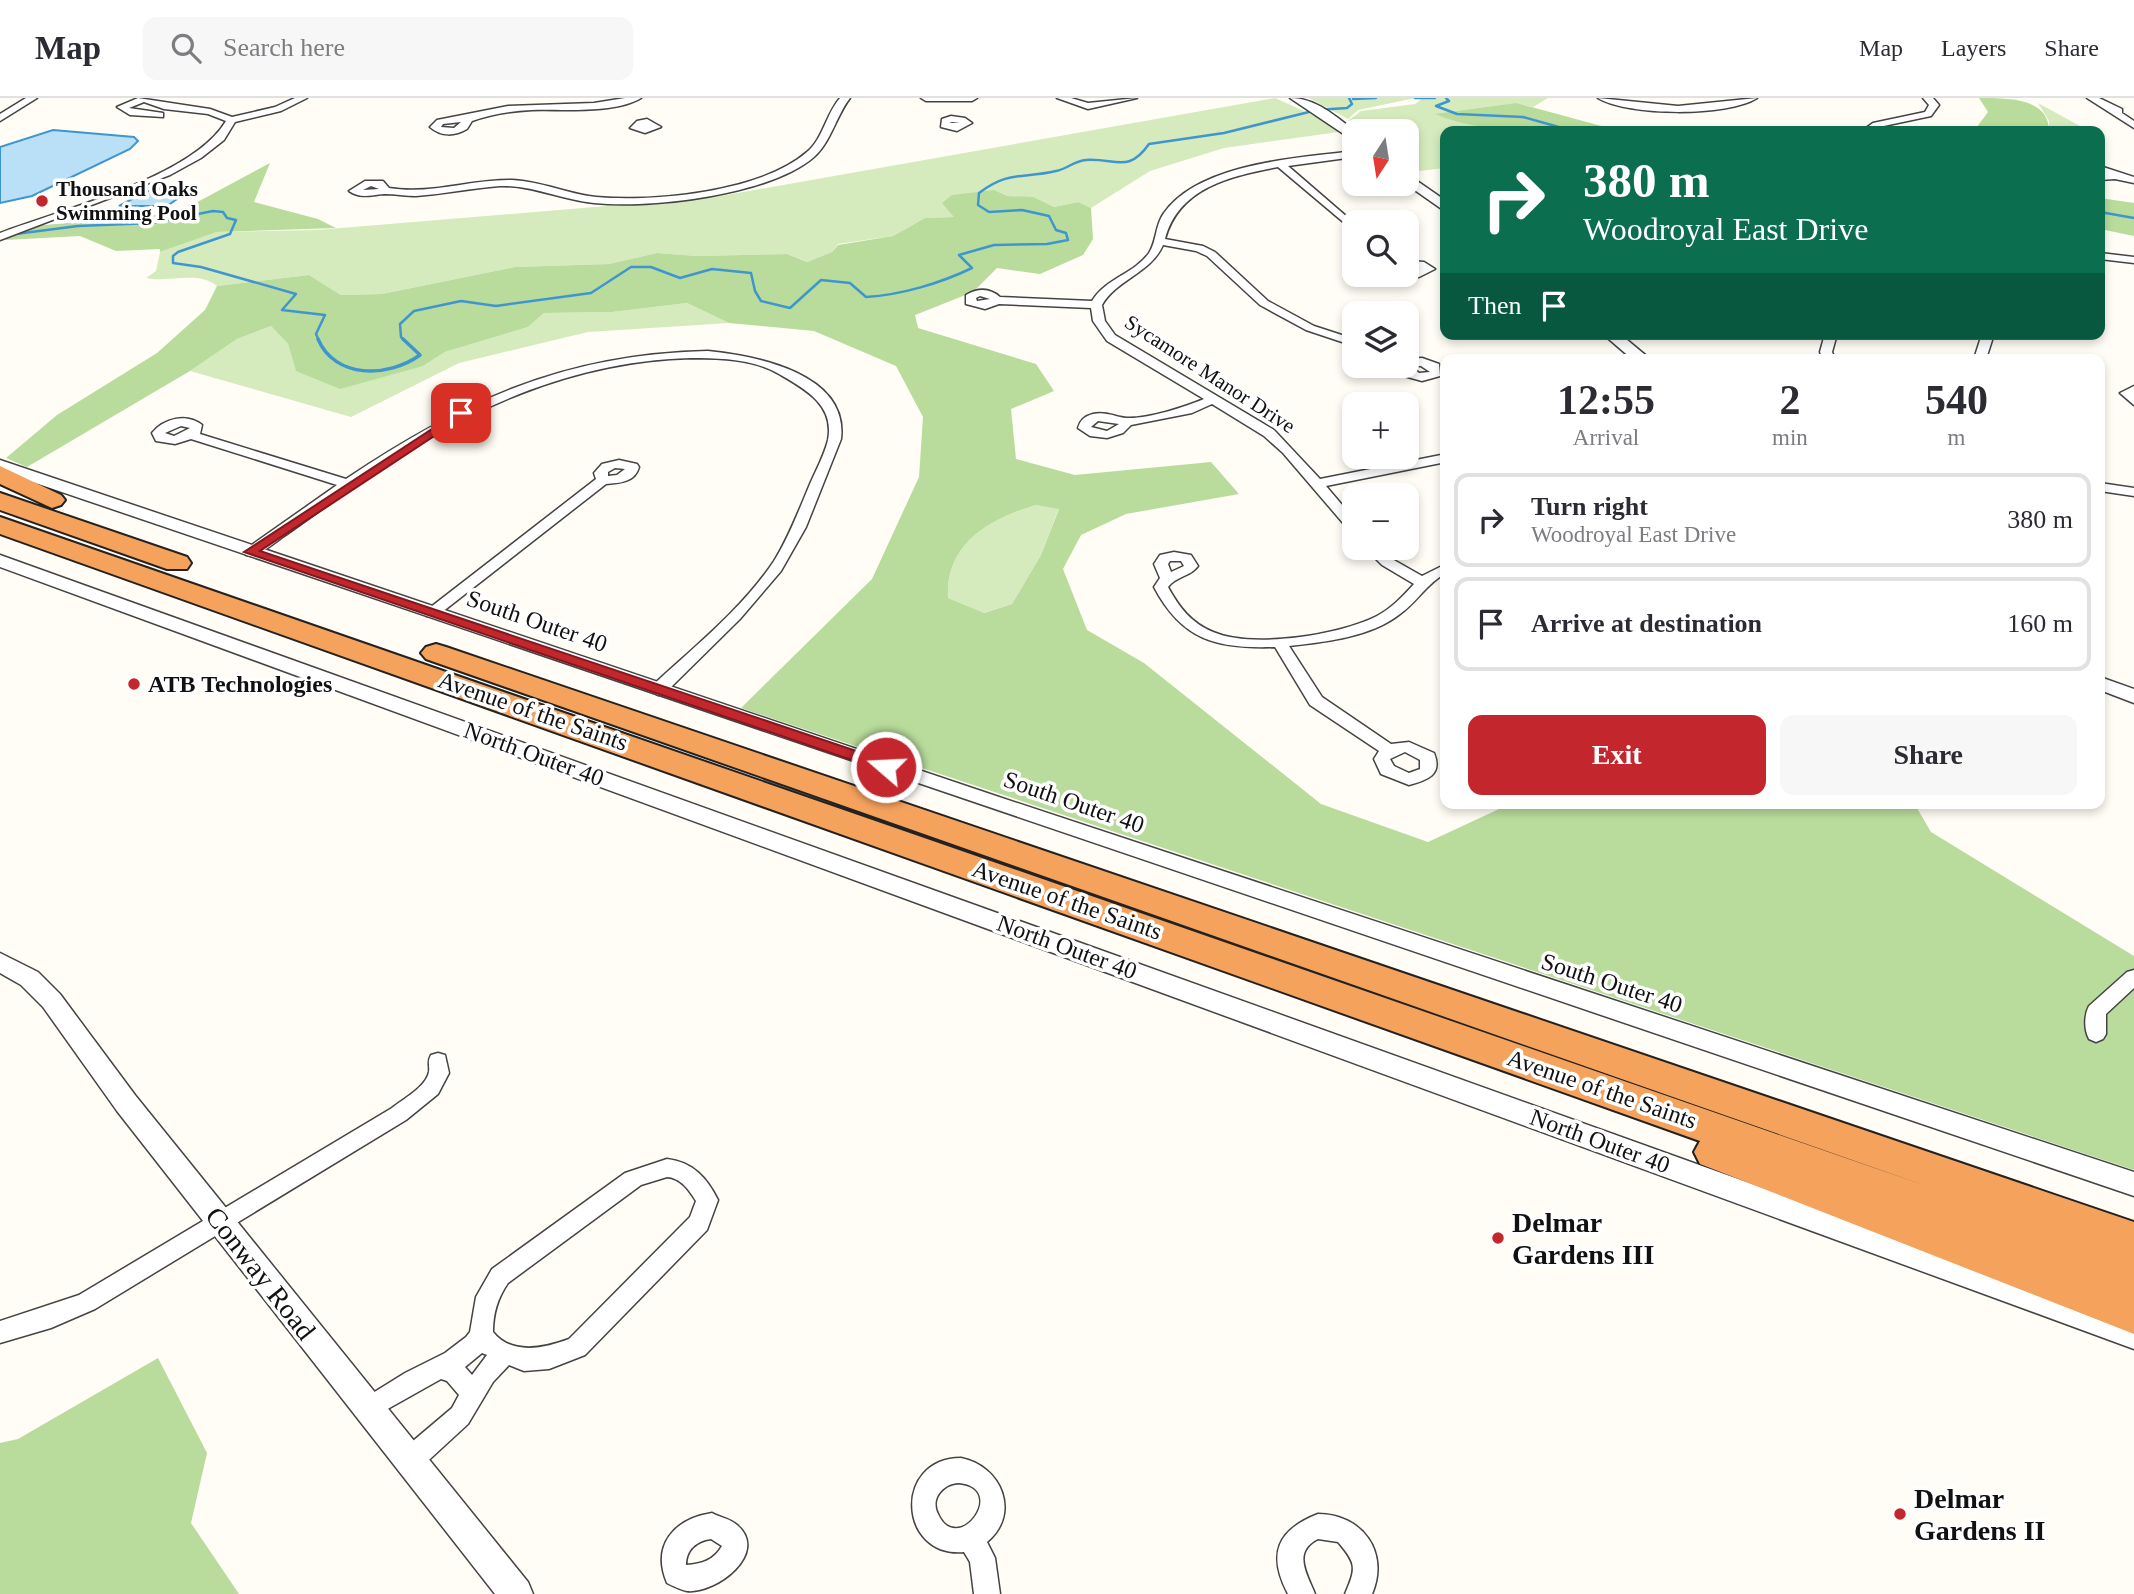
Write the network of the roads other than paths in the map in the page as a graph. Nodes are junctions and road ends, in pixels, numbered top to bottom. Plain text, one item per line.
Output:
1 (144, 98) edge
2 (302, 98) edge
3 (636, 98) edge
4 (845, 98) edge
5 (926, 98) edge
6 (972, 98) edge
7 (1062, 98) edge
8 (1132, 98) edge
9 (1603, 98) edge
10 (1752, 98) edge
11 (1928, 98) edge
12 (2092, 98) edge
13 (30, 99) edge
14 (1298, 99) edge
15 (14, 100) edge
16 (953, 100) edge
17 (2119, 111) junction
18 (2134, 114) edge
19 (160, 115) dead end
20 (0, 118) edge
21 (468, 119) dead end
22 (955, 119) dead end
23 (232, 120) junction
24 (2134, 125) edge
25 (1874, 126) edge
26 (1342, 127) edge
27 (1342, 156) edge
28 (1281, 165) junction
29 (2105, 171) edge
30 (2115, 176) junction
31 (2105, 177) edge
32 (2134, 180) edge
33 (1419, 187) edge
34 (386, 191) dead end
35 (1440, 203) edge
36 (1342, 218) edge
37 (0, 237) edge
38 (1159, 241) junction
39 (2105, 257) edge
40 (2134, 260) edge
41 (1419, 264) edge
42 (1419, 274) edge
43 (997, 300) dead end
44 (1096, 305) junction
45 (1342, 339) edge
46 (1618, 340) edge
47 (1636, 354) edge
48 (2134, 390) edge
49 (1212, 400) junction
50 (2134, 401) edge
51 (1127, 422) dead end
52 (191, 435) dead end
53 (1440, 459) edge
54 (0, 465) edge
55 (0, 474) edge
56 (603, 480) dead end
57 (1318, 484) junction
58 (350, 485) junction
59 (2105, 488) edge
60 (2134, 492) edge
61 (0, 502) edge
62 (1342, 513) edge
63 (0, 525) edge
64 (0, 537) edge
65 (51, 544) junction
66 (122, 544) junction
67 (250, 552) junction
68 (1385, 560) edge
69 (0, 561) edge
70 (1440, 571) edge
71 (1167, 578) dead end
72 (1421, 582) junction
73 (432, 613) junction
74 (1280, 644) junction
75 (2105, 686) edge
76 (658, 690) junction
77 (2134, 696) edge
78 (1389, 750) dead end
79 (0, 962) edge
80 (2134, 977) edge
81 (2096, 1034) dead end
82 (1499, 1053) junction
83 (438, 1061) dead end
84 (2134, 1184) edge
85 (219, 1221) junction
86 (2134, 1240) edge
87 (2134, 1277) edge
88 (2134, 1314) edge
89 (0, 1332) edge
90 (2134, 1335) edge
91 (482, 1336) junction
92 (504, 1353) junction
93 (444, 1369) junction
94 (472, 1393) junction
95 (368, 1409) junction
96 (409, 1461) junction
97 (970, 1538) dead end
98 (516, 1594) edge
99 (987, 1594) edge
100 (1302, 1594) edge
101 (1358, 1594) edge

1 - 19 street
1 - 23 street
2 - 23 street
3 - 21 street
4 - 34 street
5 - 16 street
6 - 16 street
7 - 8 street
9 - 10 street
11 - 25 street
12 - 17 street
13 - 15 street
13 - 20 street
14 - 26 street
16 - 22 street
17 - 18 street
17 - 24 street
23 - 37 street
27 - 28 street, Sycamore Manor Drive
28 - 36 street
28 - 38 street, Sycamore Manor Drive
29 - 30 street
30 - 31 street
30 - 32 street
33 - 35 street
38 - 44 street, Sycamore Manor Drive
38 - 45 street
39 - 40 street
41 - 42 street
43 - 44 street
44 - 49 street, Sycamore Manor Drive
46 - 47 street
48 - 50 street
49 - 51 street
49 - 57 street, Sycamore Manor Drive
52 - 58 street
53 - 57 street
54 - 67 street, South Outer 40
55 - 66 highway
56 - 73 street
57 - 62 street, Sycamore Manor Drive
58 - 67 street
58 - 76 street
59 - 60 street
61 - 66 highway, Avenue of the Saints
63 - 65 highway, Avenue of the Saints
64 - 65 highway
65 - 82 highway, Avenue of the Saints
66 - 86 highway, Avenue of the Saints
67 - 73 street, South Outer 40
68 - 72 street
69 - 90 street, North Outer 40
70 - 72 street
71 - 74 street
72 - 74 street
73 - 76 street, South Outer 40
74 - 78 street
75 - 77 street
76 - 84 street, South Outer 40
79 - 85 street, Conway Road
80 - 81 street
82 - 87 highway, Avenue of the Saints
82 - 88 highway
83 - 85 street
85 - 89 street
85 - 95 street, Conway Road
91 - 92 street
91 - 92 street
91 - 93 street
92 - 94 street
93 - 94 street
93 - 95 street
94 - 96 street
95 - 96 street, Conway Road
96 - 98 street, Conway Road
97 - 99 street
100 - 101 street

